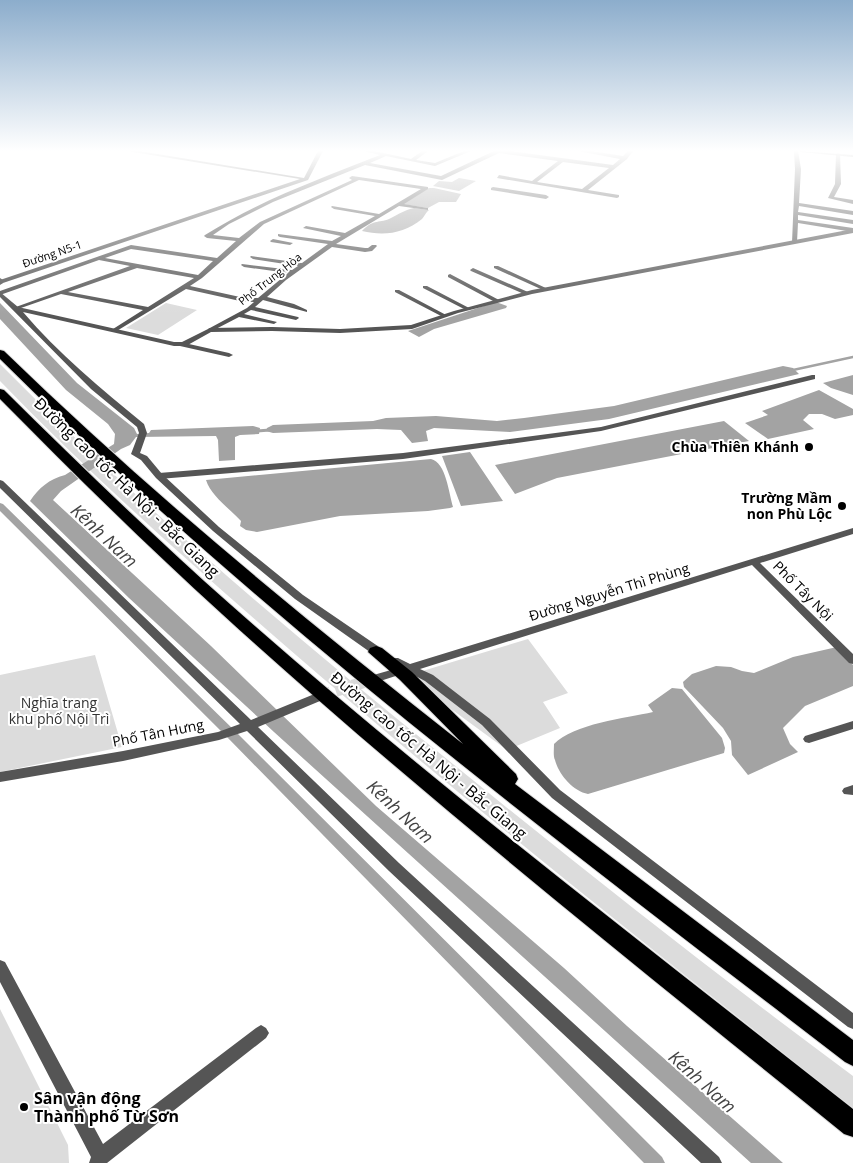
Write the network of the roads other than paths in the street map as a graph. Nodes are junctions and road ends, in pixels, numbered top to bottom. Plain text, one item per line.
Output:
1 (225, 205) edge
2 (262, 205) edge
3 (302, 205) edge
4 (337, 205) edge
5 (395, 205) edge
6 (406, 205) edge
7 (796, 205) edge
8 (803, 205) edge
9 (424, 208) dead end
10 (796, 213) junction
11 (853, 214) edge
12 (378, 215) junction
13 (795, 222) junction
14 (853, 222) edge
15 (306, 228) dead end
16 (853, 231) edge
17 (280, 235) dead end
18 (346, 235) junction
19 (240, 240) junction
20 (273, 241) dead end
21 (794, 242) junction
22 (330, 246) junction
23 (374, 246) dead end
24 (253, 257) dead end
25 (99, 259) junction
26 (218, 260) junction
27 (244, 264) dead end
28 (303, 265) junction
29 (136, 266) junction
30 (496, 267) dead end
31 (474, 270) dead end
32 (294, 272) junction
33 (450, 276) dead end
34 (200, 277) junction
35 (0, 282) edge
36 (186, 287) junction
37 (425, 287) dead end
38 (545, 289) junction
39 (397, 291) dead end
40 (0, 293) edge
41 (62, 293) junction
42 (526, 293) junction
43 (260, 299) junction
44 (3, 300) edge
45 (497, 301) junction
46 (16, 308) junction
47 (250, 308) junction
48 (150, 309) junction
49 (468, 309) junction
50 (306, 311) dead end
51 (238, 315) junction
52 (444, 316) junction
53 (296, 318) dead end
54 (274, 322) dead end
55 (115, 330) junction
56 (210, 330) junction
57 (183, 344) junction
58 (0, 353) edge
59 (229, 355) dead end
60 (812, 377) dead end
61 (0, 392) edge
62 (159, 476) junction
63 (0, 483) edge
64 (853, 531) edge
65 (754, 562) junction
66 (376, 652) joint
67 (853, 660) edge
68 (404, 670) junction
69 (374, 679) tunnel mouth
70 (316, 698) tunnel mouth
71 (249, 725) junction
72 (853, 725) edge
73 (809, 739) dead end
74 (0, 777) edge
75 (699, 937) junction
76 (0, 967) edge
77 (853, 1022) edge
78 (261, 1034) dead end
79 (853, 1054) edge
80 (853, 1125) edge
81 (99, 1160) edge
82 (713, 1163) edge

1 - 35 street, Đường N5-1
2 - 19 street
3 - 19 street
4 - 12 street
5 - 12 street, Phố Trung Hòa
6 - 9 street
7 - 10 street
8 - 11 street
10 - 13 street
10 - 14 street
12 - 18 street, Phố Trung Hòa
13 - 16 street
13 - 21 street
15 - 18 street
16 - 21 street
17 - 22 street
18 - 22 street, Phố Trung Hòa
19 - 26 street
20 - 22 street
21 - 38 street
22 - 23 street
22 - 28 street, Phố Trung Hòa
24 - 28 street
25 - 26 street
25 - 29 street
25 - 40 street
26 - 34 street
27 - 32 street
28 - 32 street, Phố Trung Hòa
29 - 34 street
29 - 41 street
30 - 38 street
31 - 42 street
32 - 43 street, Phố Trung Hòa
33 - 45 street
34 - 36 street
36 - 43 street
36 - 48 street
37 - 49 street
38 - 42 street
39 - 52 street
40 - 44 street
41 - 46 street
41 - 48 street
42 - 45 street
43 - 47 street, Phố Trung Hòa
43 - 50 street
44 - 46 street
45 - 49 street
46 - 55 street
46 - 62 street
47 - 51 street, Phố Trung Hòa
47 - 53 street
48 - 55 street
49 - 52 street
51 - 54 street
51 - 56 street, Phố Trung Hòa
52 - 56 street
55 - 57 street
56 - 57 street, Phố Trung Hòa
57 - 59 street
58 - 75 highway, Đường cao tốc Hà Nội - Bắc Giang
60 - 62 street
61 - 80 highway, Đường cao tốc Hà Nội - Bắc Giang
62 - 66 street
63 - 71 street
64 - 65 street, Đường Nguyễn Thì Phùng
65 - 67 street, Phố Tây Nội
65 - 68 street, Đường Nguyễn Thì Phùng
66 - 68 highway
68 - 69 street, Đường Nguyễn Thì Phùng
68 - 75 highway
68 - 77 street
70 - 71 street, Phố Tân Hưng
71 - 74 street, Phố Tân Hưng
71 - 82 street
72 - 73 street
75 - 79 highway, Đường cao tốc Hà Nội - Bắc Giang
76 - 81 street
78 - 81 street

